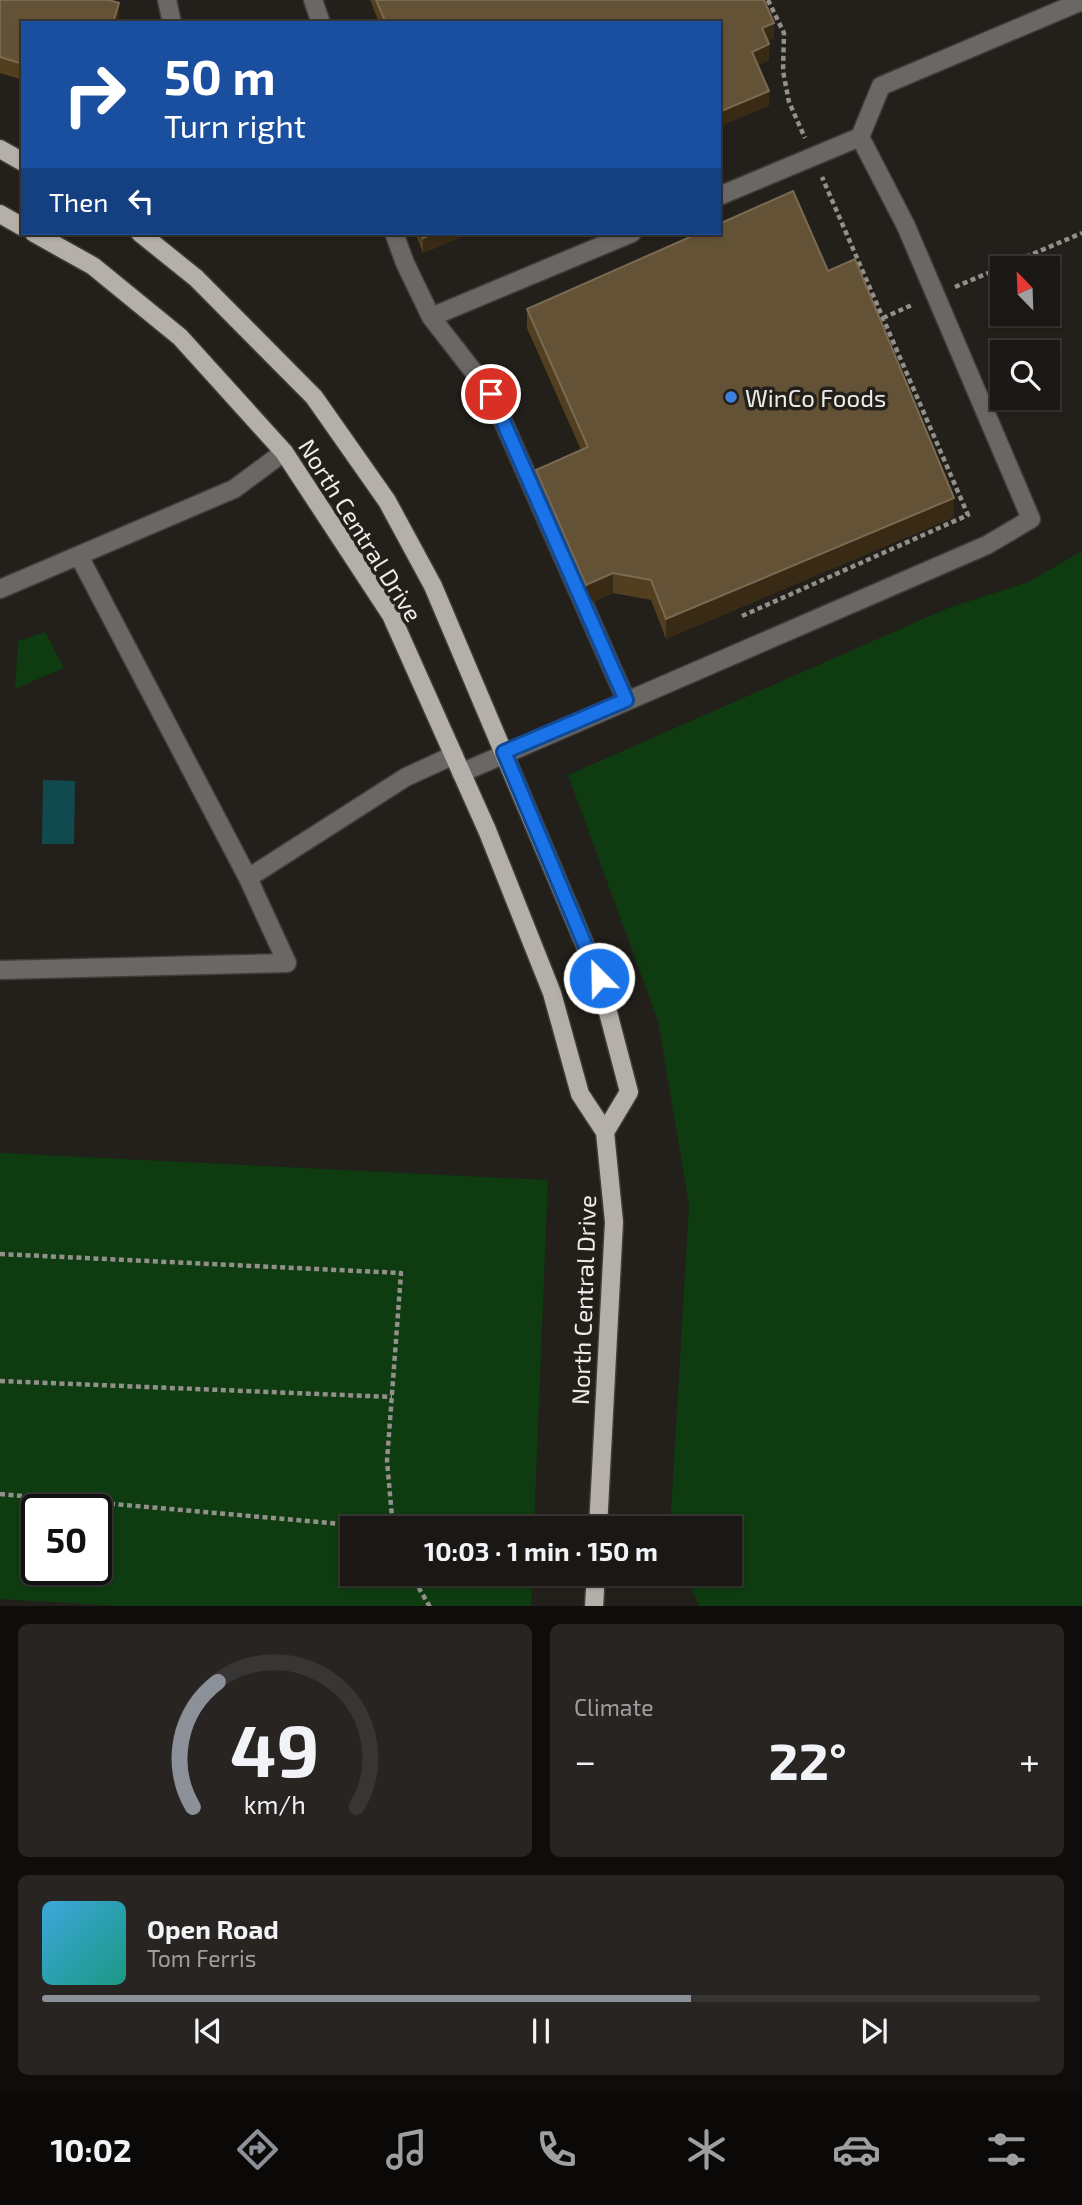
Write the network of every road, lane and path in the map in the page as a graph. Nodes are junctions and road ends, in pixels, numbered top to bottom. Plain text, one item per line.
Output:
1 (166, 0) edge
2 (313, 0) edge
3 (768, 0) edge
4 (1082, 1) edge
5 (171, 21) edge
6 (320, 21) edge
7 (860, 137) junction
8 (0, 149) edge
9 (813, 157) junction
10 (21, 161) edge
11 (721, 195) edge
12 (0, 214) edge
13 (21, 226) edge
14 (1082, 233) edge
15 (38, 235) edge
16 (142, 235) edge
17 (395, 235) edge
18 (627, 235) edge
19 (935, 295) junction
20 (431, 317) junction
21 (883, 318) junction
22 (284, 452) junction
23 (79, 556) junction
24 (0, 589) edge
25 (743, 616) edge
26 (626, 700) junction
27 (504, 752) junction
28 (454, 755) junction
29 (461, 773) junction
30 (248, 878) junction
31 (0, 970) edge
32 (605, 1132) junction
33 (0, 1254) edge
34 (0, 1381) edge
35 (392, 1397) junction
36 (0, 1494) edge
37 (392, 1516) edge
38 (599, 1516) edge
39 (340, 1524) edge
40 (418, 1586) edge
41 (595, 1586) edge
42 (430, 1606) edge
43 (594, 1606) edge

1 - 5 street
2 - 6 street
3 - 9 path
4 - 7 street
7 - 9 street
7 - 19 street
8 - 10 main road
9 - 11 street
9 - 21 path
12 - 13 main road
14 - 19 path
15 - 22 main road, North Central Drive
16 - 27 main road
17 - 20 street
18 - 20 street
19 - 21 path
19 - 26 street
20 - 26 street
21 - 25 path
22 - 23 street
22 - 28 main road, North Central Drive
23 - 24 street
23 - 30 street
26 - 27 street
27 - 29 street
27 - 32 main road
28 - 29 main road, North Central Drive
28 - 30 street
29 - 32 main road, North Central Drive
30 - 31 street
32 - 38 main road, North Central Drive
33 - 35 path
34 - 35 path
35 - 37 path
36 - 39 path
40 - 42 path
41 - 43 main road

